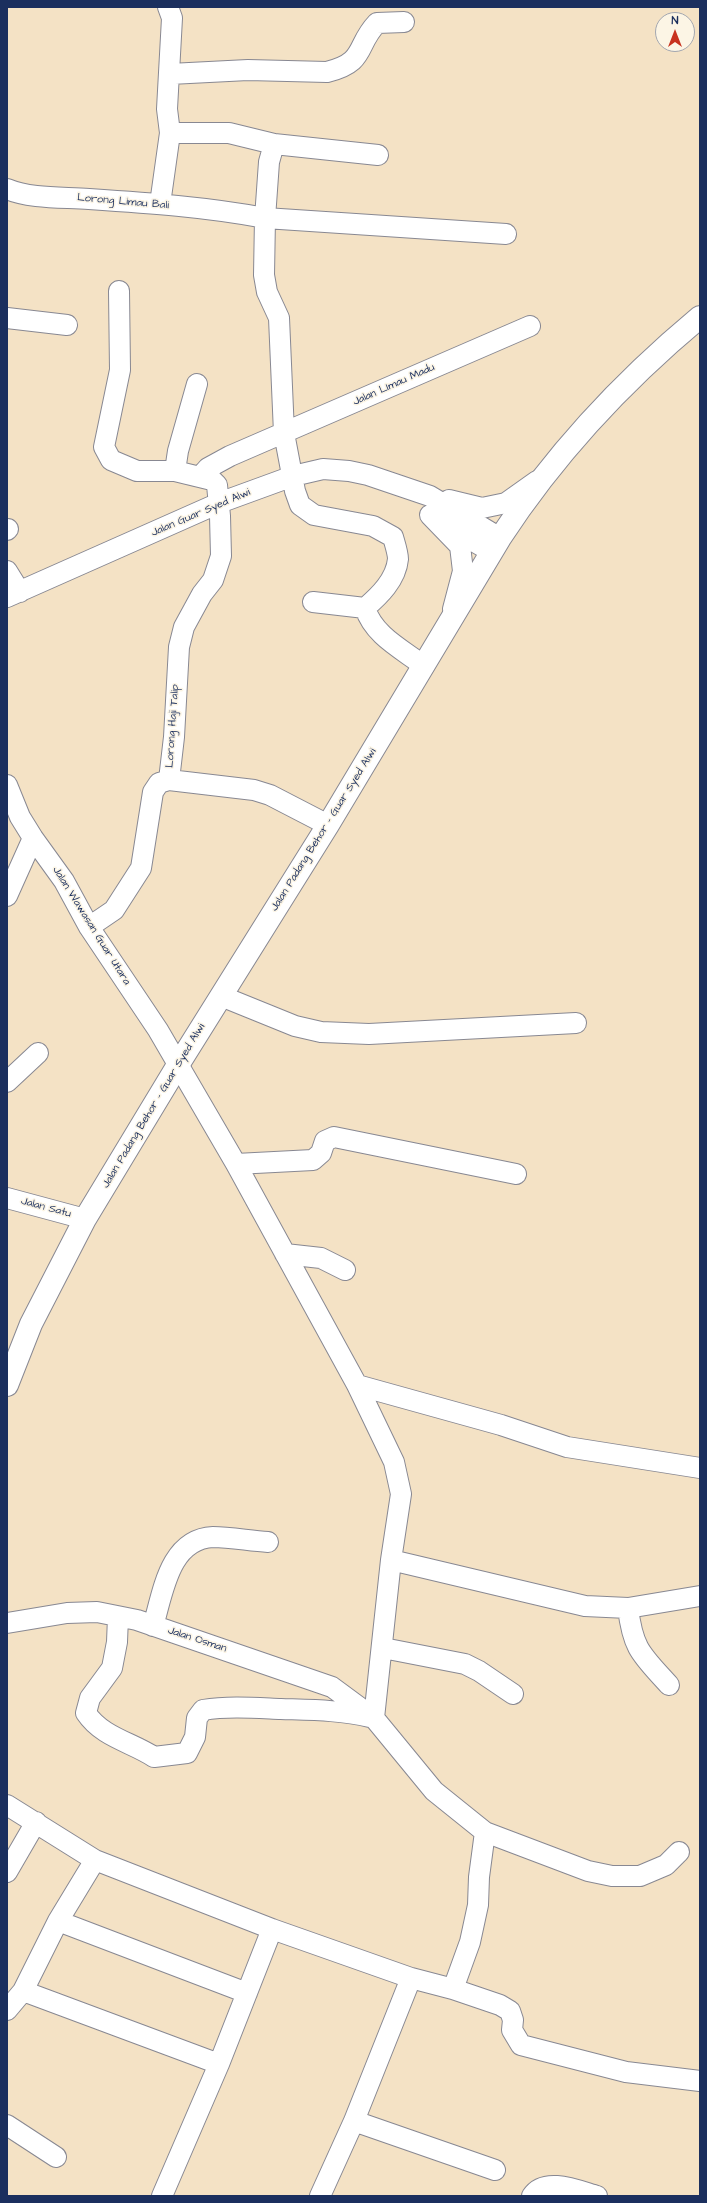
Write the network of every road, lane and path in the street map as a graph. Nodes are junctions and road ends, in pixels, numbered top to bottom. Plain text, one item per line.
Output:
1 (168, 7) edge
2 (404, 22) dead end
3 (170, 74) junction
4 (170, 133) junction
5 (274, 144) junction
6 (378, 155) dead end
7 (7, 190) edge
8 (160, 204) junction
9 (265, 218) junction
10 (506, 234) dead end
11 (119, 291) dead end
12 (700, 317) edge
13 (7, 318) edge
14 (67, 325) dead end
15 (530, 326) dead end
16 (196, 384) dead end
17 (284, 433) junction
18 (175, 471) junction
19 (293, 476) junction
20 (200, 477) junction
21 (544, 477) junction
22 (219, 503) junction
23 (430, 505) junction
24 (496, 545) junction
25 (7, 571) edge
26 (13, 594) edge
27 (313, 602) dead end
28 (364, 608) junction
29 (450, 618) junction
30 (424, 666) junction
31 (168, 780) junction
32 (7, 785) edge
33 (328, 825) junction
34 (33, 838) junction
35 (7, 896) edge
36 (89, 927) junction
37 (221, 996) junction
38 (576, 1024) dead end
39 (38, 1053) dead end
40 (178, 1065) junction
41 (7, 1082) edge
42 (236, 1164) junction
43 (516, 1174) dead end
44 (7, 1198) edge
45 (85, 1219) junction
46 (285, 1254) junction
47 (345, 1270) dead end
48 (7, 1385) edge
49 (357, 1386) junction
50 (700, 1468) edge
51 (268, 1542) dead end
52 (391, 1560) junction
53 (700, 1596) edge
54 (628, 1608) junction
55 (118, 1617) junction
56 (7, 1623) edge
57 (154, 1626) junction
58 (383, 1648) junction
59 (669, 1685) dead end
60 (514, 1694) dead end
61 (374, 1718) junction
62 (7, 1805) edge
63 (36, 1822) junction
64 (485, 1832) junction
65 (679, 1852) dead end
66 (95, 1860) junction
67 (7, 1872) edge
68 (58, 1921) junction
69 (272, 1929) junction
70 (411, 1978) junction
71 (453, 1989) junction
72 (247, 1993) junction
73 (12, 2002) edge
74 (219, 2064) junction
75 (700, 2081) edge
76 (354, 2120) junction
77 (7, 2125) edge
78 (56, 2157) dead end
79 (495, 2170) dead end
80 (162, 2196) edge
81 (320, 2196) edge
82 (532, 2196) edge
83 (597, 2196) edge

1 - 3 street
2 - 3 street
3 - 4 street
4 - 5 street
4 - 8 street
5 - 6 street
5 - 9 street
7 - 8 street, Lorong Limau Bali
8 - 9 street, Lorong Limau Bali
9 - 10 street, Lorong Limau Bali
9 - 17 street
11 - 18 street
12 - 21 main road, Jalan Padang Behor - Guar Syed Alwi
13 - 14 street
15 - 17 street, Jalan LImau Madu
16 - 18 street
17 - 19 street
17 - 20 street, Jalan LImau Madu
18 - 20 street
19 - 22 street, Jalan Guar Syed Alwi
19 - 23 street, Jalan Guar Syed Alwi
19 - 28 street
20 - 22 street, Lorong Haji Talip
21 - 23 street
21 - 24 main road, Jalan Padang Behor - Guar Syed Alwi
22 - 26 street, Jalan Guar Syed Alwi
22 - 31 street, Lorong Haji Talip
23 - 24 street, Jalan Guar Syed Alwi
23 - 29 street
24 - 29 main road, Jalan Padang Behor - Guar Syed Alwi
25 - 26 street
27 - 28 street
28 - 30 street
29 - 30 main road, Jalan Padang Behor - Guar Syed Alwi
30 - 33 main road, Jalan Padang Behor - Guar Syed Alwi
31 - 33 street
31 - 36 street, Lorong Haji Talip
32 - 34 street, Jalan Wawasan Guar Utara
33 - 37 main road, Jalan Padang Behor - Guar Syed Alwi
34 - 35 street
34 - 36 street, Jalan Wawasan Guar Utara
36 - 40 street, Jalan Wawasan Guar Utara
37 - 38 street
37 - 40 main road, Jalan Padang Behor - Guar Syed Alwi
39 - 41 street
40 - 42 street, Jalan Wawasan Guar Utara
40 - 45 main road, Jalan Padang Behor - Guar Syed Alwi
42 - 43 street
42 - 46 street, Jalan Wawasan Guar Utara
44 - 45 street, Jalan Satu
45 - 48 main road, Jalan Padang Behor - Guar Syed Alwi
46 - 47 street
46 - 49 street, Jalan Wawasan Guar Utara
49 - 50 street
49 - 52 street, Jalan Wawasan Guar Utara
51 - 57 street
52 - 54 street
52 - 58 street, Jalan Wawasan Guar Utara
53 - 54 street
54 - 59 street
55 - 56 street, Jalan Osman
55 - 57 street, Jalan Osman
55 - 61 street
57 - 61 street, Jalan Osman
58 - 60 street
58 - 61 street, Jalan Wawasan Guar Utara
61 - 64 street, Jalan Osman
62 - 63 street
63 - 66 street
63 - 67 street
64 - 65 street, Jalan Osman
64 - 71 street
66 - 68 street
66 - 69 street
68 - 72 street
68 - 73 street
69 - 70 street
69 - 72 street
70 - 71 street
70 - 76 street
71 - 75 street
72 - 74 street
73 - 74 street
74 - 80 street
76 - 79 street
76 - 81 street
77 - 78 street
82 - 83 street

